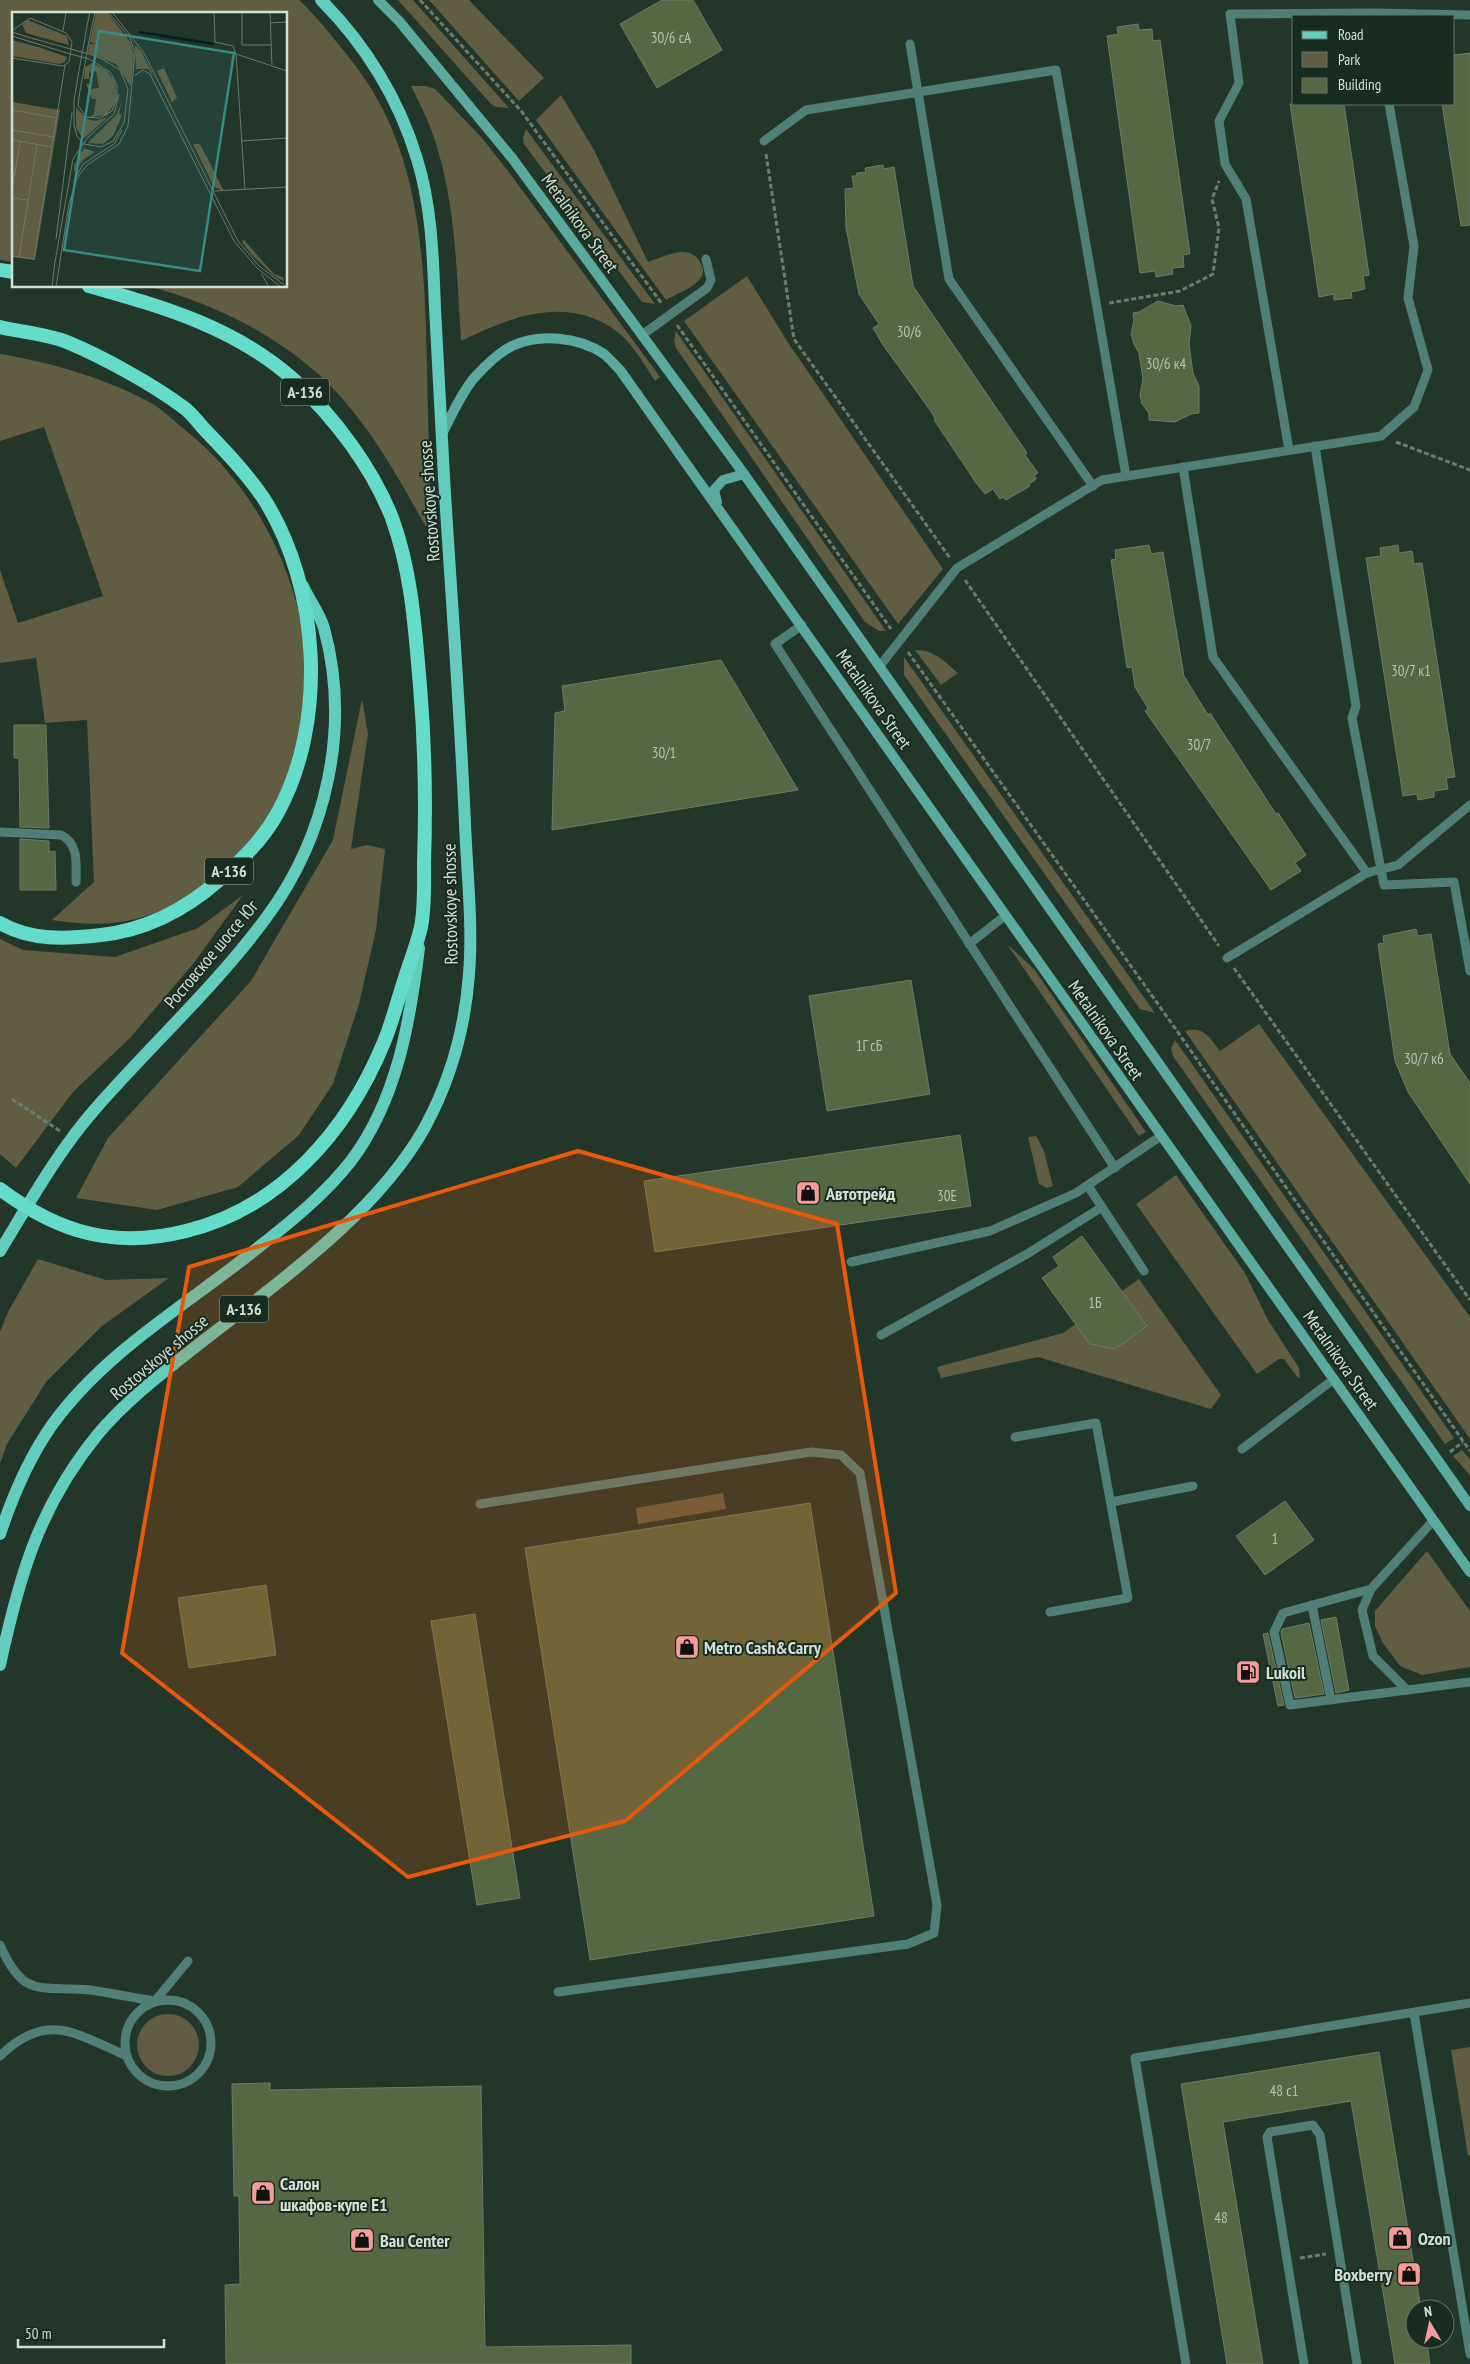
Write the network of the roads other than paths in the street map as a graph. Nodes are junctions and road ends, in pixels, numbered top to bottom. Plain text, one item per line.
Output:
1 (321, 0) edge
2 (378, 0) edge
3 (1374, 14) edge
4 (1422, 15) edge
5 (1455, 16) edge
6 (1470, 16) edge
7 (910, 44) dead end
8 (918, 92) junction
9 (1389, 105) edge
10 (764, 141) road end
11 (706, 259) dead end
12 (96, 288) edge
13 (0, 327) edge
14 (642, 335) junction
15 (442, 435) junction
16 (1315, 446) junction
17 (1290, 450) junction
18 (1183, 467) junction
19 (744, 474) junction
20 (1126, 476) junction
21 (1093, 486) junction
22 (717, 506) junction
23 (298, 578) junction
24 (802, 625) junction
25 (879, 668) junction
26 (1470, 805) edge
27 (0, 832) edge
28 (1381, 870) junction
29 (1367, 873) junction
30 (76, 882) dead end
31 (1006, 915) junction
32 (0, 924) edge
33 (421, 926) junction
34 (969, 944) junction
35 (1227, 958) road end
36 (1470, 971) edge
37 (1161, 1136) junction
38 (1115, 1168) junction
39 (1088, 1186) junction
40 (0, 1189) edge
41 (1102, 1207) junction
42 (0, 1251) edge
43 (851, 1262) dead end
44 (1144, 1271) dead end
45 (881, 1335) dead end
46 (1334, 1379) junction
47 (1015, 1437) dead end
48 (1242, 1449) dead end
49 (1193, 1486) dead end
50 (1111, 1502) junction
51 (480, 1504) dead end
52 (1470, 1506) edge
53 (1434, 1521) junction
54 (0, 1534) edge
55 (1470, 1572) edge
56 (1371, 1588) junction
57 (1312, 1605) junction
58 (1050, 1612) dead end
59 (0, 1665) edge
60 (1470, 1682) edge
61 (1407, 1690) junction
62 (1331, 1700) junction
63 (0, 1945) edge
64 (188, 1961) dead end
65 (558, 1992) dead end
66 (155, 2002) junction
67 (1470, 2003) edge
68 (1414, 2013) junction
69 (0, 2056) edge
70 (127, 2056) junction
71 (1470, 2354) edge
72 (1186, 2364) edge
73 (1304, 2364) edge
74 (1357, 2364) edge

1 - 15 main road, Rostovskoye shosse / А-136
2 - 14 main road, Metalnikova Street
3 - 4 lane
3 - 17 lane
5 - 6 lane
7 - 8 lane
8 - 10 lane
8 - 20 lane
8 - 21 lane
9 - 16 lane
11 - 14 lane
12 - 33 highway, А-136
13 - 23 highway, А-136
14 - 19 main road, Metalnikova Street
15 - 22 main road, Metalnikova Street
15 - 59 main road, Rostovskoye shosse / А-136
16 - 17 lane
16 - 28 lane
17 - 18 lane
18 - 20 lane
18 - 29 lane
19 - 22 main road
19 - 25 main road, Metalnikova Street
20 - 21 lane
21 - 25 lane
22 - 24 main road, Metalnikova Street
23 - 32 highway, А-136
23 - 42 main road, Ростовское шоссе Юг / А-136
24 - 31 main road, Metalnikova Street
24 - 34 lane
25 - 52 main road, Metalnikova Street
26 - 28 lane
27 - 30 lane
28 - 29 lane
28 - 36 lane
29 - 35 lane
31 - 34 lane
31 - 37 main road, Metalnikova Street
33 - 40 highway, А-136
33 - 54 main road, А-136
34 - 38 lane
37 - 38 lane
37 - 46 main road, Metalnikova Street
38 - 39 lane
39 - 41 lane
39 - 43 lane
41 - 44 lane
41 - 45 lane
46 - 48 lane
46 - 53 main road, Metalnikova Street
47 - 50 lane
49 - 50 lane
50 - 58 lane
51 - 65 lane
53 - 55 main road, Metalnikova Street
53 - 56 lane
56 - 57 lane
56 - 61 lane
57 - 62 lane
57 - 62 lane
60 - 61 lane
61 - 62 lane
63 - 66 lane
64 - 66 lane
66 - 70 lane
66 - 70 lane
67 - 68 lane
68 - 71 lane
68 - 72 lane
69 - 70 lane
73 - 74 lane

